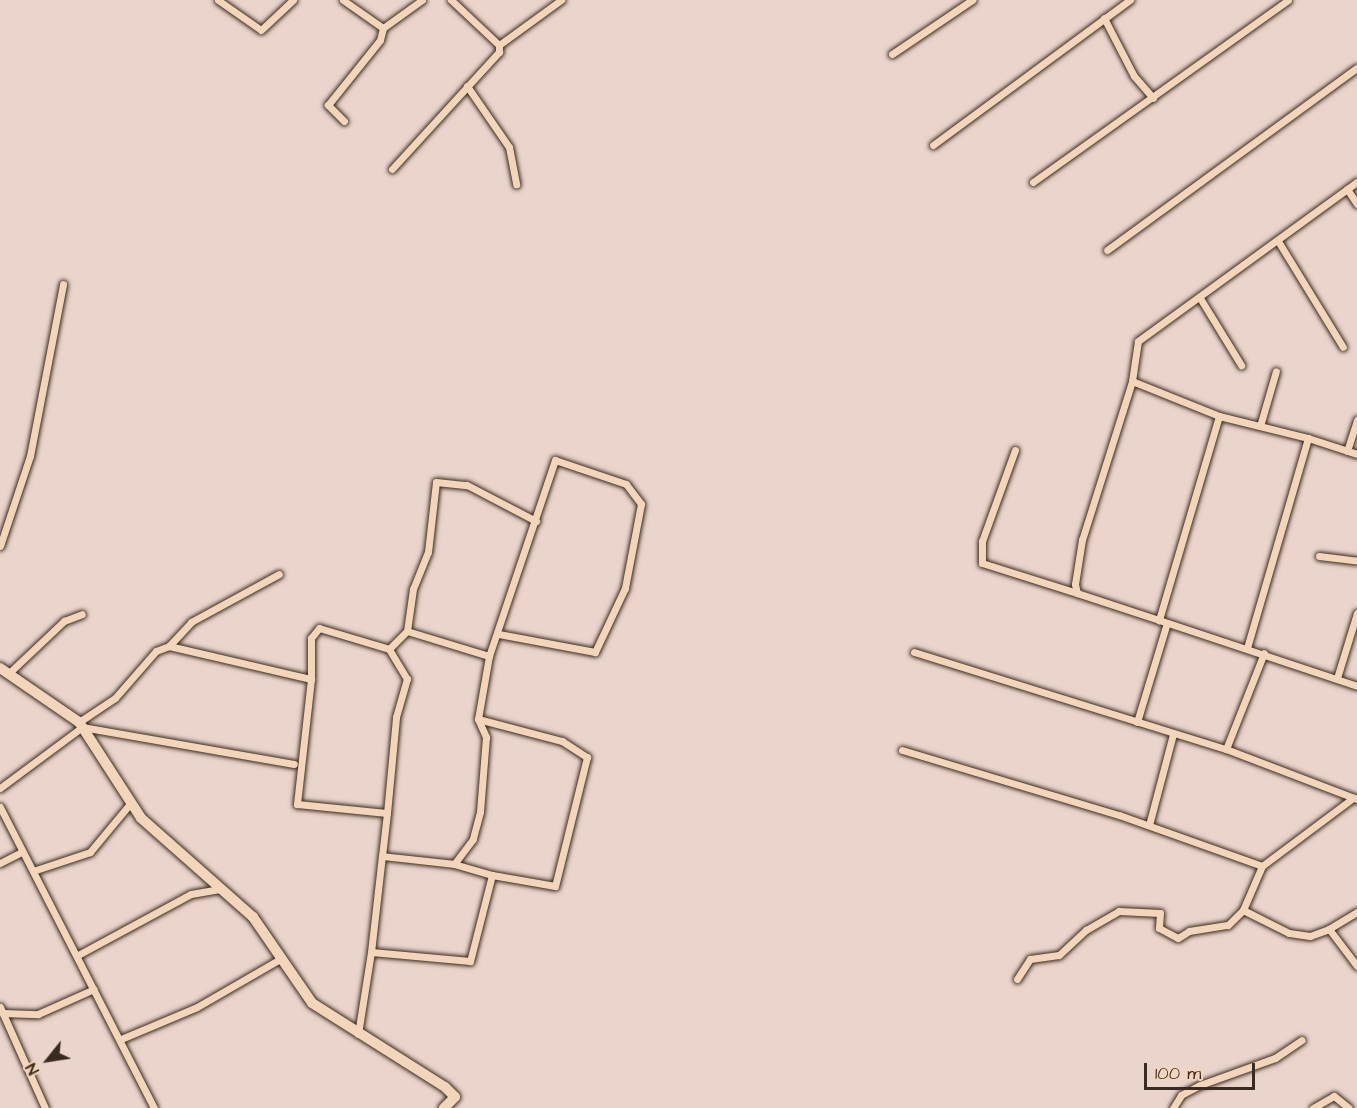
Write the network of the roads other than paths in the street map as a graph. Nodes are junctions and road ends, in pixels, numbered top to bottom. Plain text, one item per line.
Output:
1 (218, 0) edge
2 (293, 0) edge
3 (343, 0) edge
4 (422, 0) edge
5 (451, 0) edge
6 (561, 0) edge
7 (972, 0) edge
8 (1130, 0) edge
9 (1288, 0) edge
10 (1104, 18) junction
11 (382, 28) junction
12 (499, 45) junction
13 (892, 54) dead end
14 (1357, 68) edge
15 (466, 86) junction
16 (1153, 99) junction
17 (344, 121) dead end
18 (933, 146) dead end
19 (392, 169) dead end
20 (1033, 182) dead end
21 (1357, 182) edge
22 (516, 184) dead end
23 (1347, 189) junction
24 (1357, 204) edge
25 (1278, 241) junction
26 (1107, 250) dead end
27 (63, 284) dead end
28 (1200, 298) junction
29 (1343, 347) dead end
30 (1241, 365) dead end
31 (1276, 371) dead end
32 (1132, 381) junction
33 (1219, 416) junction
34 (1357, 420) edge
35 (1260, 426) junction
36 (1308, 438) junction
37 (1015, 450) dead end
38 (1347, 451) junction
39 (1357, 454) edge
40 (536, 521) junction
41 (0, 546) edge
42 (1319, 556) dead end
43 (1357, 561) edge
44 (279, 574) dead end
45 (1077, 593) junction
46 (1357, 613) edge
47 (82, 614) dead end
48 (1159, 620) junction
49 (1166, 626) junction
50 (407, 631) junction
51 (499, 634) junction
52 (169, 646) junction
53 (1247, 648) junction
54 (389, 650) junction
55 (914, 652) dead end
56 (1264, 653) junction
57 (489, 656) junction
58 (4, 670) edge
59 (1337, 678) junction
60 (311, 679) junction
61 (1357, 686) edge
62 (478, 719) junction
63 (1137, 722) junction
64 (80, 725) junction
65 (1173, 734) junction
66 (1226, 749) junction
67 (903, 750) dead end
68 (294, 764) dead end
69 (0, 788) edge
70 (1355, 799) edge
71 (129, 805) junction
72 (0, 807) edge
73 (387, 813) junction
74 (1149, 825) junction
75 (22, 852) junction
76 (382, 856) junction
77 (0, 863) edge
78 (454, 864) junction
79 (1262, 866) junction
80 (33, 871) junction
81 (492, 875) junction
82 (220, 889) junction
83 (1243, 910) junction
84 (1357, 912) edge
85 (1329, 929) junction
86 (371, 952) junction
87 (78, 955) junction
88 (280, 959) junction
89 (1357, 966) edge
90 (1017, 980) dead end
91 (94, 989) junction
92 (2, 1010) edge
93 (358, 1034) junction
94 (121, 1039) junction
95 (1302, 1040) dead end
96 (45, 1108) edge
97 (154, 1108) edge
98 (444, 1108) edge
99 (1173, 1108) edge
100 (1313, 1108) edge
101 (1349, 1108) edge

1 - 2 street
3 - 11 street
4 - 11 street
5 - 12 street
6 - 12 street
7 - 13 street
8 - 10 street
9 - 16 street
10 - 16 street
10 - 18 street
11 - 17 street
12 - 15 street
14 - 26 street
15 - 19 street
15 - 22 street
16 - 20 street
21 - 23 street
23 - 24 street
23 - 25 street
25 - 28 street
25 - 29 street
27 - 41 street
28 - 30 street
28 - 32 street
31 - 35 street
32 - 33 street
32 - 45 street
33 - 35 street
33 - 48 street
34 - 38 street
35 - 36 street
36 - 38 street
36 - 53 street
37 - 45 street
38 - 39 street
40 - 50 street
40 - 51 street
40 - 51 street
42 - 43 street
44 - 52 street
45 - 48 street
46 - 59 street
47 - 58 street
48 - 49 street
49 - 53 street
49 - 63 street
50 - 54 street
50 - 57 street
51 - 57 street
52 - 60 street
52 - 64 street
53 - 56 street
54 - 60 street
54 - 73 street
55 - 63 street
56 - 59 street
56 - 66 street
57 - 62 street
58 - 64 street
59 - 61 street
60 - 73 street
62 - 78 street
62 - 81 street
63 - 65 street
64 - 68 street
64 - 69 street
64 - 71 street
65 - 66 street
65 - 74 street
66 - 70 street
67 - 74 street
70 - 79 street
71 - 80 street
71 - 82 street
72 - 75 street
73 - 76 street
74 - 79 street
75 - 77 street
75 - 80 street
76 - 78 street
76 - 86 street
78 - 81 street
79 - 83 street
80 - 87 street
81 - 86 street
82 - 87 street
82 - 88 street
83 - 85 street
83 - 90 street
84 - 85 street
85 - 89 street
86 - 93 street
87 - 91 street
88 - 93 street
88 - 94 street
91 - 92 street
91 - 94 street
92 - 96 street
93 - 98 street
94 - 97 street
95 - 99 street
100 - 101 street

